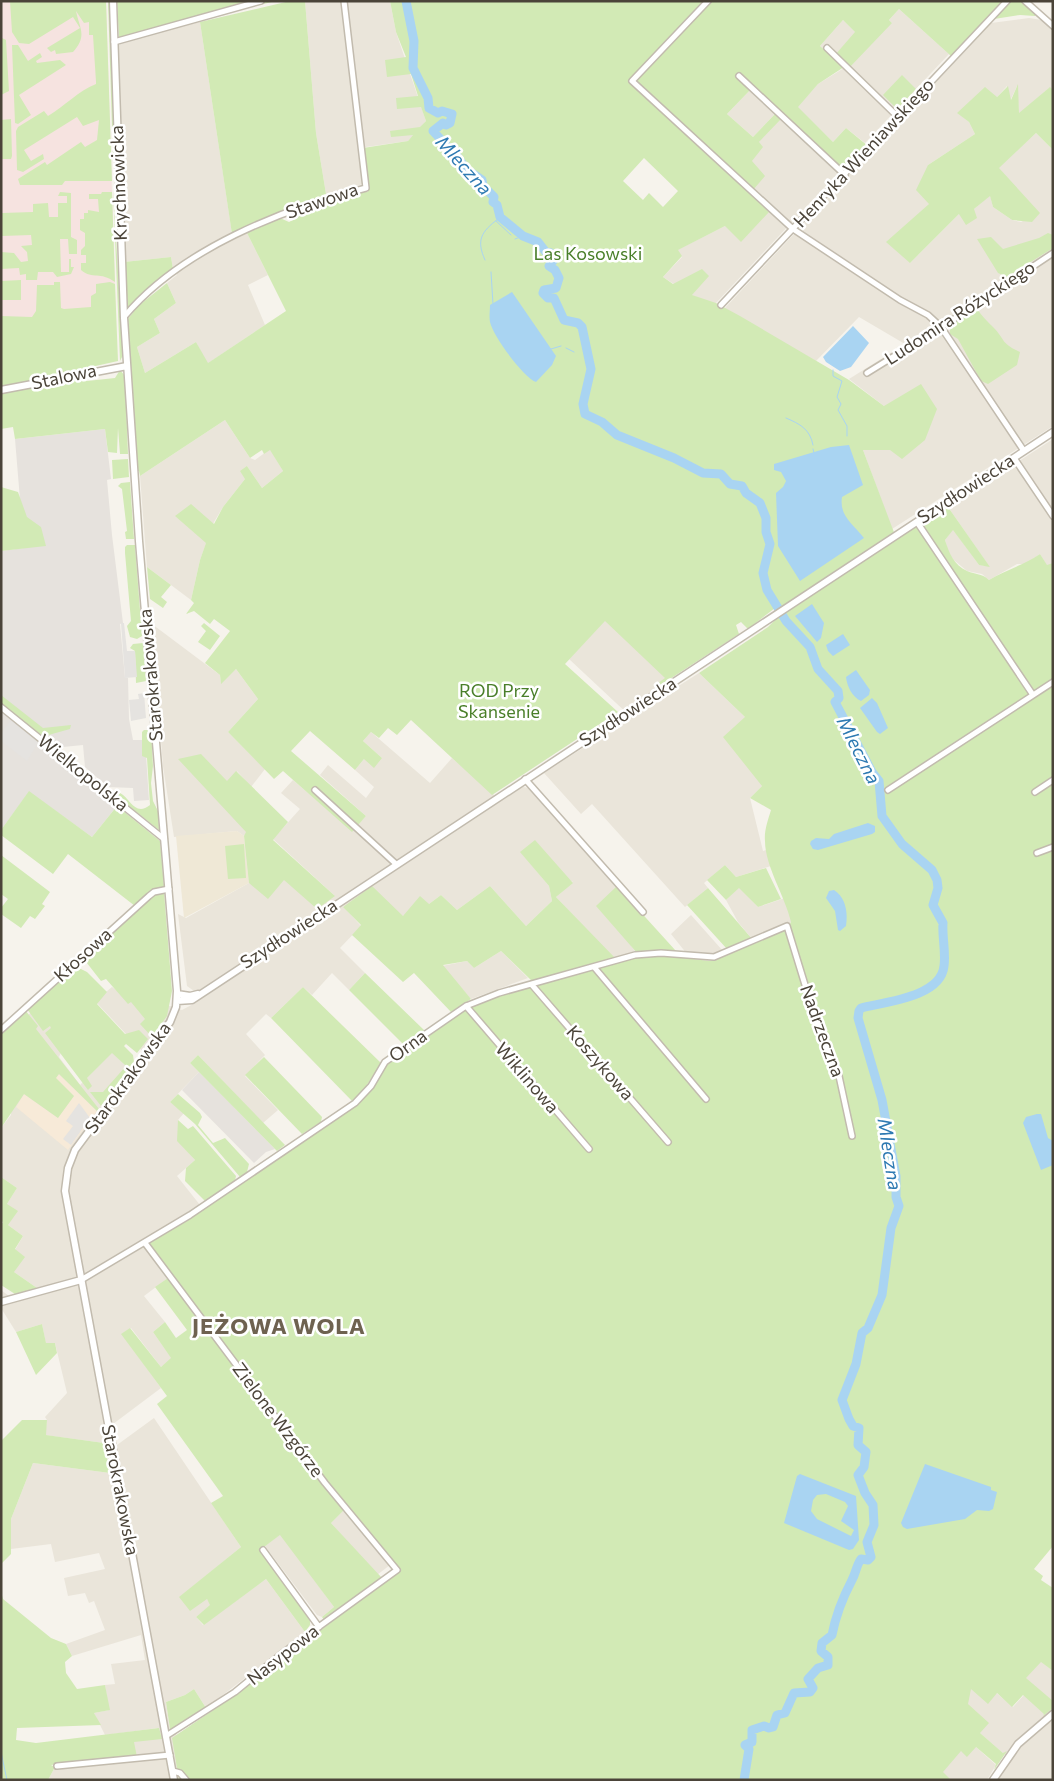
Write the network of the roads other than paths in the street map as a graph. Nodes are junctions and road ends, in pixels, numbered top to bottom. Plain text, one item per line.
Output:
1 (113, 1) edge
2 (260, 1) edge
3 (344, 1) edge
4 (708, 1) edge
5 (1007, 1) edge
6 (1025, 1) edge
7 (1053, 26) edge
8 (114, 42) junction
9 (827, 48) dead end
10 (739, 76) dead end
11 (898, 117) junction
12 (845, 175) junction
13 (793, 229) junction
14 (1053, 253) edge
15 (721, 304) dead end
16 (124, 318) junction
17 (942, 327) junction
18 (127, 366) junction
19 (867, 373) dead end
20 (1, 390) edge
21 (1053, 432) edge
22 (1024, 451) junction
23 (1014, 458) junction
24 (1053, 516) edge
25 (917, 522) junction
26 (1053, 682) edge
27 (1032, 695) junction
28 (1, 707) edge
29 (525, 780) junction
30 (1053, 780) edge
31 (316, 790) dead end
32 (888, 790) dead end
33 (1035, 792) dead end
34 (165, 839) junction
35 (1053, 847) edge
36 (1037, 853) dead end
37 (396, 864) junction
38 (170, 889) junction
39 (643, 912) dead end
40 (788, 926) joint
41 (594, 967) junction
42 (532, 985) junction
43 (177, 998) junction
44 (466, 1006) junction
45 (1, 1030) edge
46 (706, 1099) dead end
47 (852, 1136) dead end
48 (668, 1142) dead end
49 (589, 1149) dead end
50 (144, 1243) junction
51 (81, 1280) junction
52 (1, 1302) edge
53 (263, 1550) dead end
54 (396, 1570) joint
55 (319, 1627) junction
56 (1053, 1714) edge
57 (166, 1736) junction
58 (170, 1755) junction
59 (57, 1766) dead end
60 (173, 1771) junction
61 (174, 1780) edge
62 (186, 1780) edge
63 (993, 1780) edge

1 - 8 street, Krychnowicka
2 - 8 street
3 - 16 street, Stawowa
4 - 13 street
5 - 11 street, Henryka Wieniawskiego
6 - 7 street
8 - 16 street, Krychnowicka
9 - 11 street
10 - 12 street
11 - 12 street, Henryka Wieniawskiego
12 - 13 street, Henryka Wieniawskiego
13 - 15 street, Henryka Wieniawskiego
13 - 17 street
14 - 17 street, Ludomira Różyckiego
16 - 18 street, Krychnowicka
17 - 19 street, Ludomira Różyckiego
17 - 22 street
18 - 20 street, Stalowa
18 - 34 street, Starokrakowska
21 - 22 street, Szydłowiecka
22 - 23 street, Szydłowiecka
23 - 24 street
23 - 25 street, Szydłowiecka
25 - 27 street
25 - 29 street, Szydłowiecka
26 - 27 street
27 - 32 street
28 - 34 street, Wielkopolska
29 - 37 street, Szydłowiecka
29 - 39 street
30 - 33 street
31 - 37 street
34 - 38 street, Starokrakowska
35 - 36 street
37 - 43 street, Szydłowiecka
38 - 43 street, Starokrakowska
38 - 45 street, Kłosowa
40 - 41 street, Orna
40 - 47 street, Nadrzeczna
41 - 42 street, Orna
41 - 46 street
42 - 44 street, Orna
42 - 48 street, Koszykowa
43 - 51 street, Starokrakowska
44 - 49 street, Wiklinowa
44 - 50 street, Orna
50 - 51 street, Orna
50 - 54 street, Zielone Wzgórze
51 - 52 street
51 - 57 street, Starokrakowska
53 - 55 street
54 - 55 street, Nasypowa
55 - 57 street, Nasypowa
56 - 63 street
57 - 58 street, Starokrakowska
58 - 59 street
58 - 60 street, Starokrakowska
60 - 61 street, Starokrakowska
60 - 62 street

